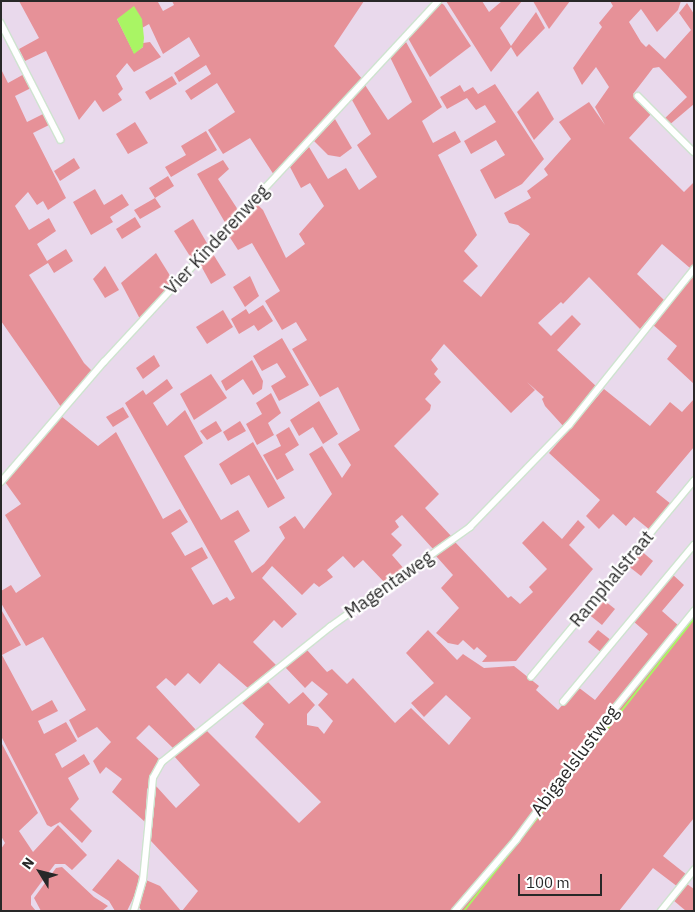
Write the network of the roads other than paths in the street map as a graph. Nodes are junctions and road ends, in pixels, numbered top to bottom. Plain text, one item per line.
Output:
1 (438, 1) edge
2 (1, 23) edge
3 (638, 96) dead end
4 (61, 140) dead end
5 (694, 152) edge
6 (694, 269) edge
7 (694, 481) edge
8 (1, 482) edge
9 (694, 545) edge
10 (694, 611) edge
11 (531, 677) dead end
12 (563, 702) dead end
13 (694, 870) edge
14 (134, 911) edge
15 (455, 911) edge
16 (661, 911) edge

1 - 8 street, Vier Kinderenweg
2 - 4 street
3 - 5 street
6 - 14 street, Magentaweg
7 - 11 street, Ramphalstraat
9 - 12 street
10 - 15 street, Abigaelslustweg
13 - 16 street

